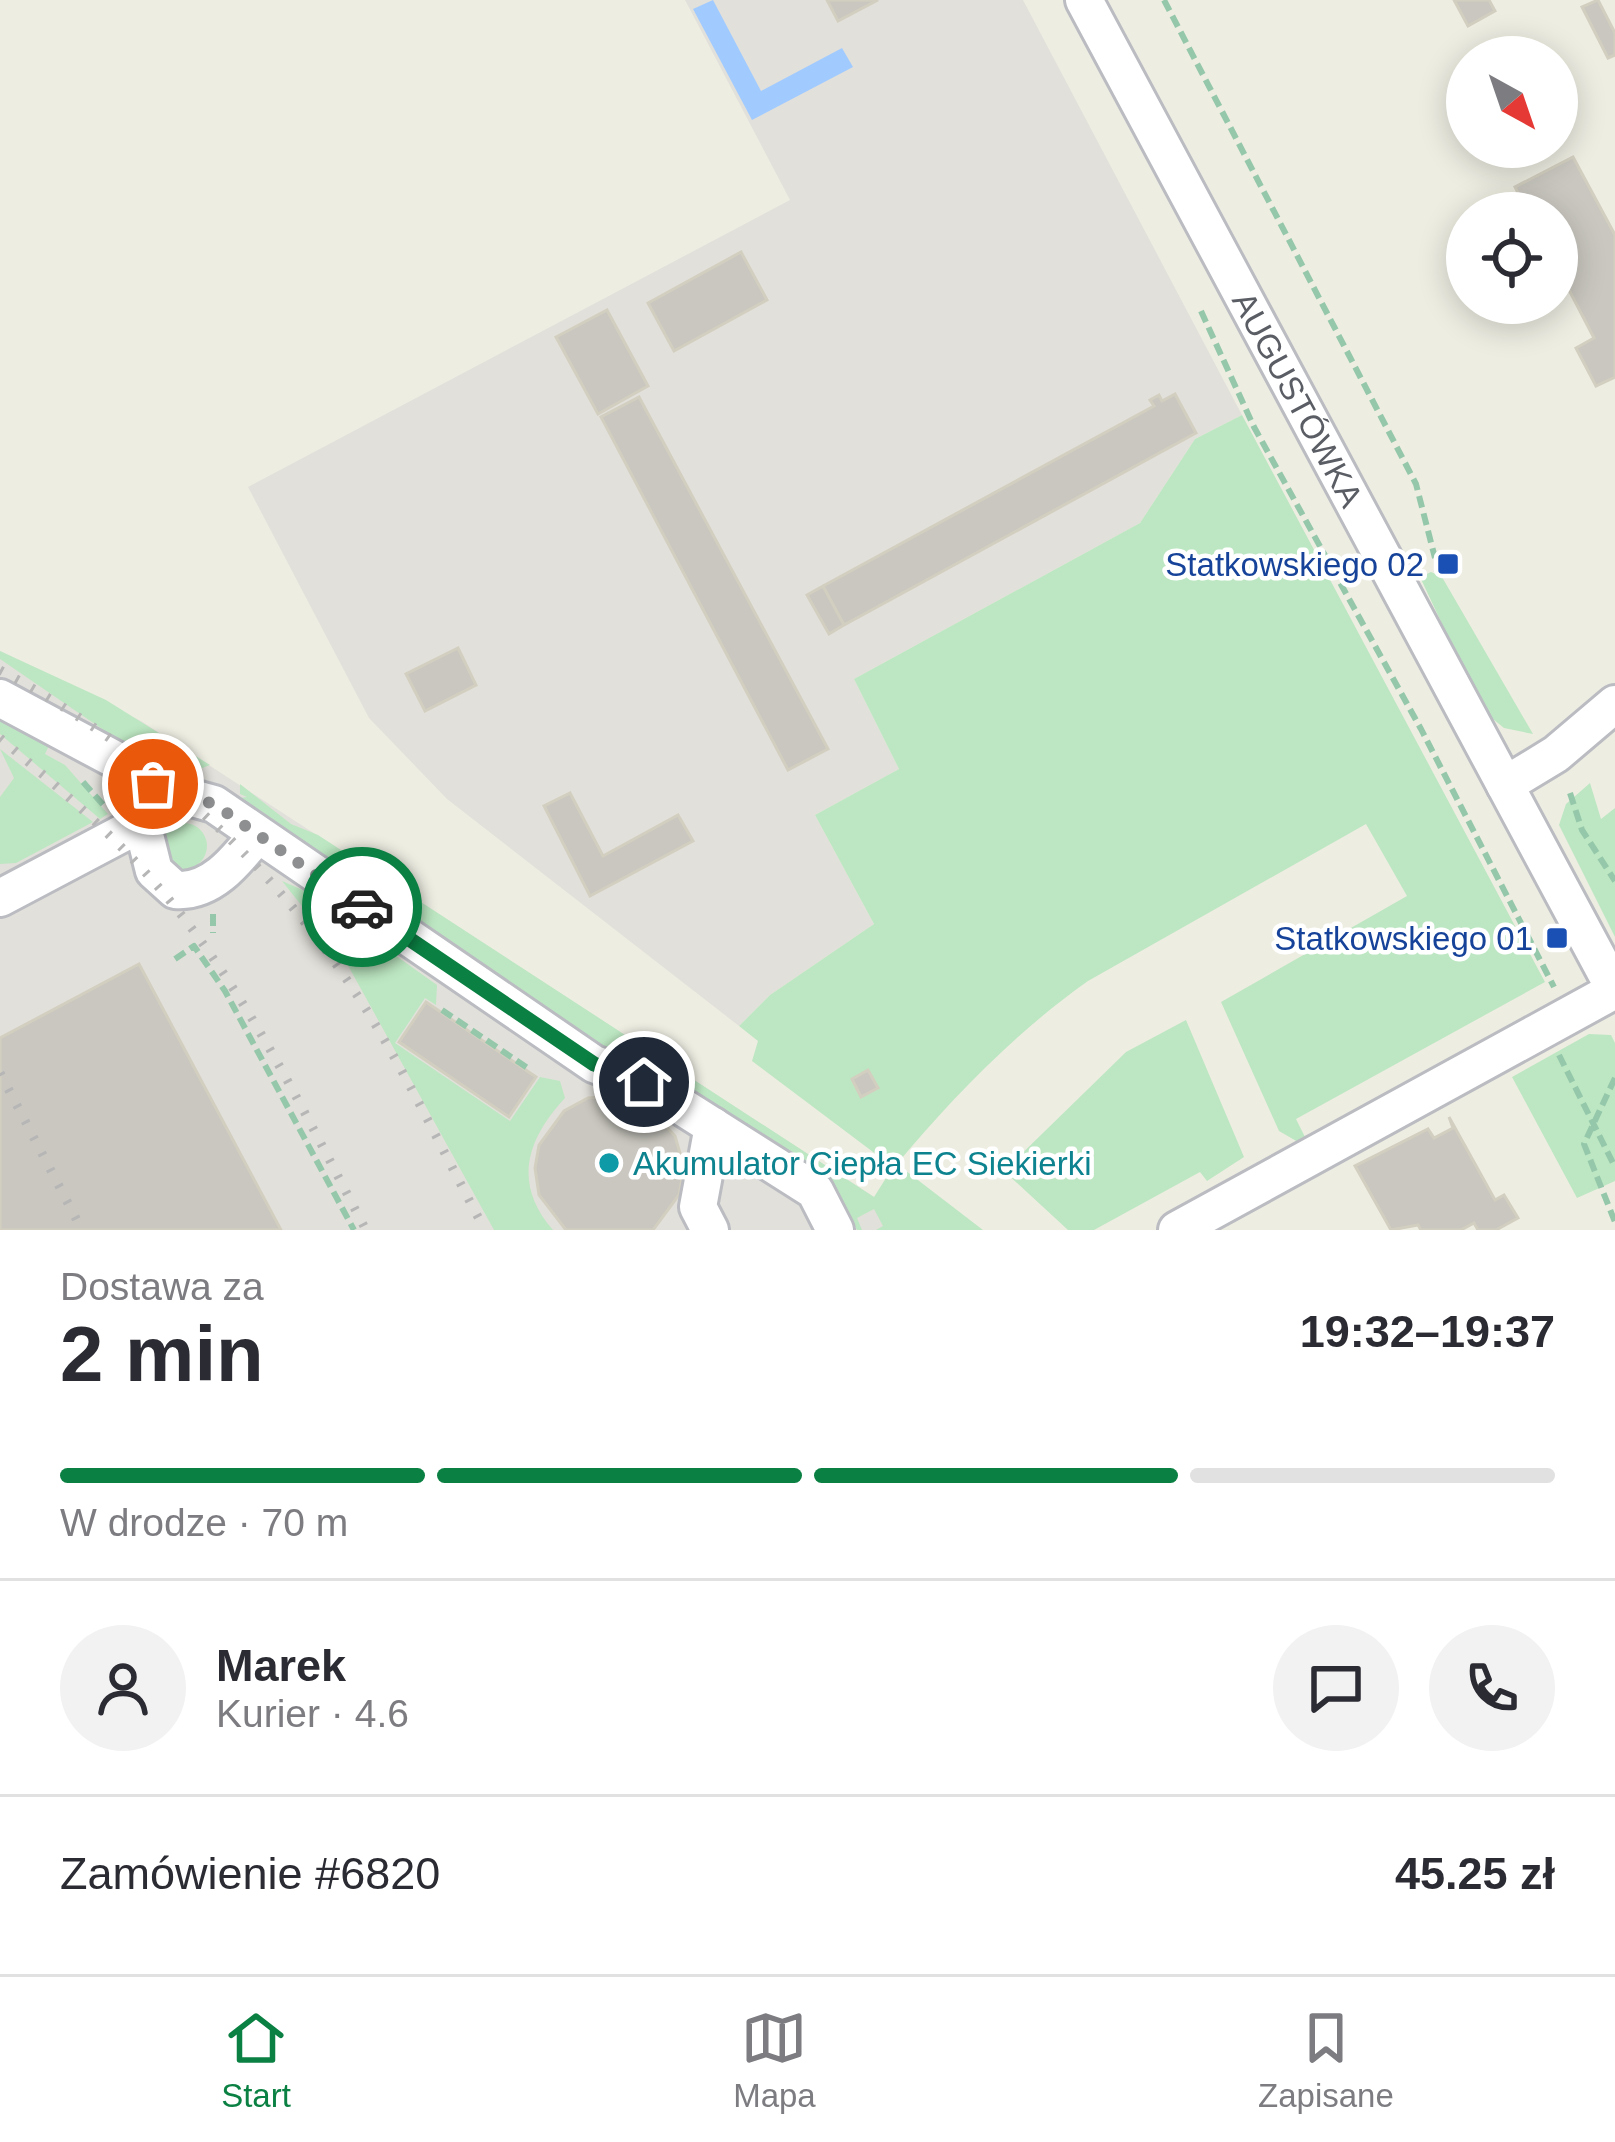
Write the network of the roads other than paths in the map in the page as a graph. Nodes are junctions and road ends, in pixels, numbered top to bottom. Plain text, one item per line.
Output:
1 (1084, 0) edge
2 (0, 698) edge
3 (1615, 704) edge
4 (1505, 785) junction
5 (178, 802) junction
6 (142, 823) junction
7 (256, 836) junction
8 (0, 898) edge
9 (1615, 990) edge
10 (712, 1126) junction
11 (695, 1222) edge
12 (835, 1230) edge
13 (1177, 1230) edge

1 - 4 street, AUGUSTÓWKA
2 - 5 street
3 - 4 street
4 - 9 street, AUGUSTÓWKA
5 - 6 street
5 - 7 street
6 - 7 street
6 - 8 street
7 - 10 street
9 - 13 street
10 - 11 street
10 - 12 street

